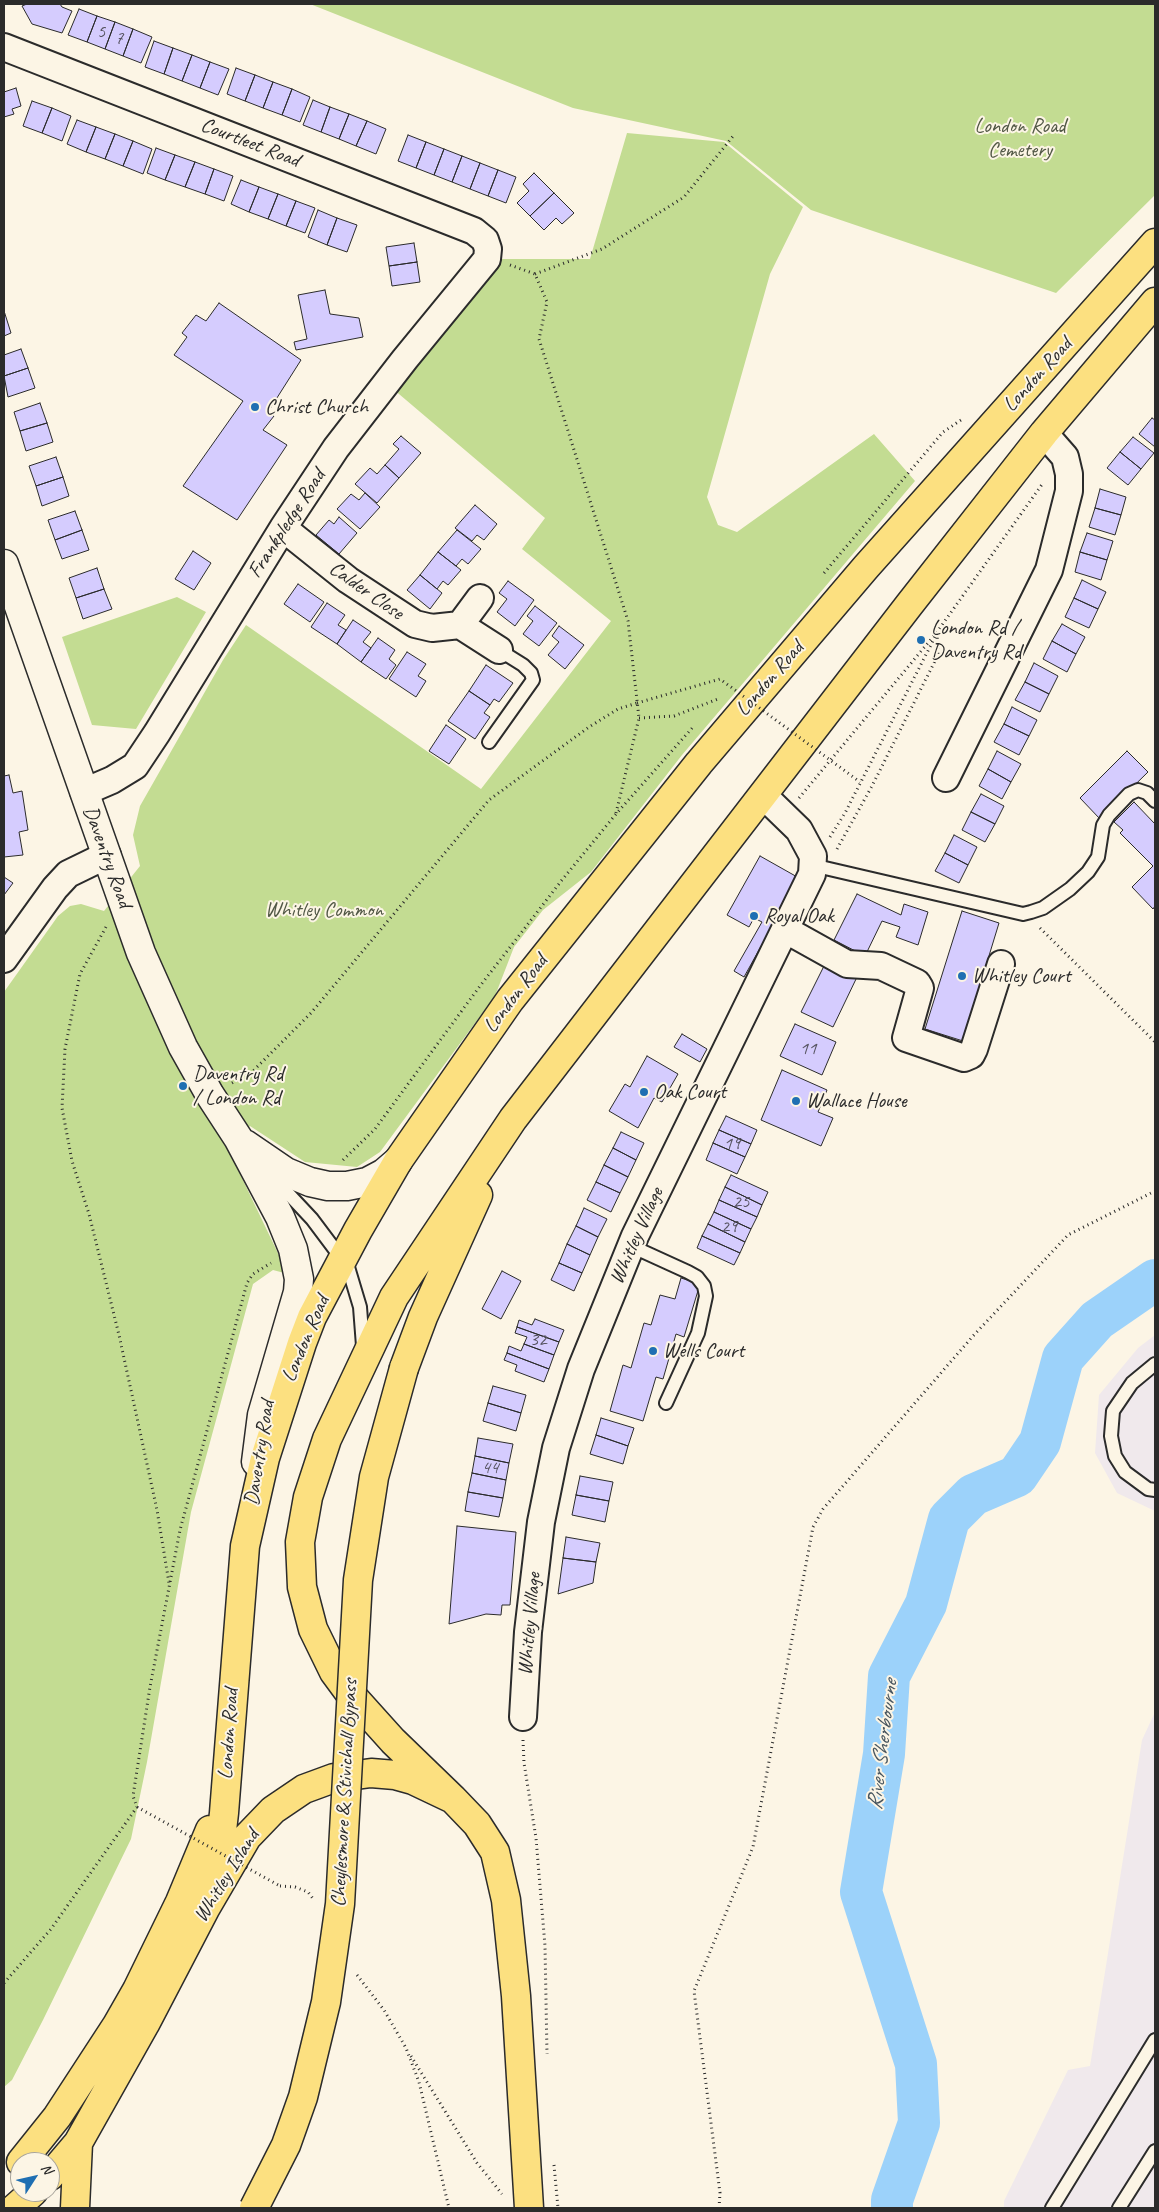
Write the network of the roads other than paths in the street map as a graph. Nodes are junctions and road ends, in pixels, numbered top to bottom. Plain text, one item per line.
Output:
1 (4, 47) edge
2 (1155, 243) edge
3 (486, 256) joint
4 (1155, 302) edge
5 (1044, 433) junction
6 (283, 528) junction
7 (4, 564) edge
8 (480, 598) dead end
9 (460, 625) junction
10 (499, 650) joint
11 (489, 742) dead end
12 (946, 778) dead end
13 (84, 792) junction
14 (764, 796) junction
15 (1155, 801) edge
16 (107, 855) junction
17 (819, 866) junction
18 (786, 930) junction
19 (4, 959) edge
20 (1001, 964) dead end
21 (513, 1119) junction
22 (238, 1138) junction
23 (398, 1161) junction
24 (631, 1246) junction
25 (342, 1258) junction
26 (1155, 1364) edge
27 (404, 1368) joint
28 (351, 1390) junction
29 (666, 1403) dead end
30 (1155, 1490) edge
31 (245, 1546) junction
32 (523, 1716) road end
33 (453, 1800) junction
34 (224, 1813) junction
35 (205, 1908) junction
36 (1155, 2040) edge
37 (78, 2144) junction
38 (1155, 2151) edge
39 (30, 2152) edge
40 (60, 2165) edge
41 (518, 2204) edge
42 (75, 2208) edge
43 (254, 2208) edge
44 (1052, 2208) edge
45 (1119, 2208) edge

1 - 3 street, Courtleet Road
2 - 23 highway, London Road
3 - 6 street, Frankpledge Road
4 - 5 highway, London Road
5 - 12 street
5 - 14 highway, London Road
6 - 9 street, Calder Close
6 - 13 street, Frankpledge Road
7 - 13 street, Daventry Road
8 - 9 street
9 - 10 street
10 - 11 lane
13 - 16 street, Daventry Road
14 - 17 street
14 - 21 highway, London Road
15 - 17 lane
16 - 19 street
16 - 22 street, Daventry Road
17 - 18 street, Whitley Village
18 - 20 street
18 - 24 street, Whitley Village
21 - 27 highway, London Road
21 - 28 highway, London Road
22 - 23 street, Daventry Road
22 - 25 lane
22 - 31 street, Daventry Road
23 - 25 highway, London Road
24 - 29 lane
24 - 32 street, Whitley Village
25 - 28 lane
25 - 31 highway, London Road
26 - 30 lane
27 - 43 highway, Cheylesmore & Stivichall Bypass, bridge
28 - 33 highway, London Road
31 - 34 highway, London Road
33 - 35 highway, Whitley Island
33 - 41 highway, Whitley Island
34 - 35 highway, London Road
34 - 39 highway
35 - 37 highway, Whitley Island
36 - 44 lane
37 - 40 highway
37 - 42 highway, Whitley Island
38 - 45 lane

